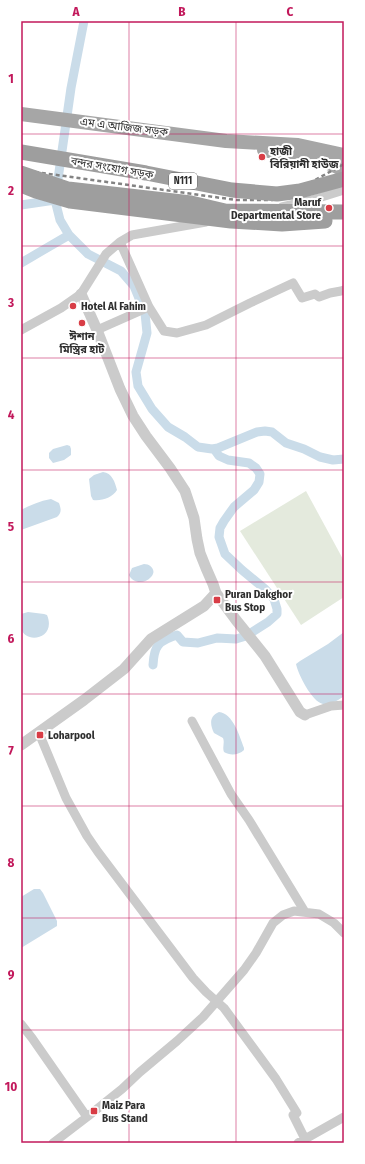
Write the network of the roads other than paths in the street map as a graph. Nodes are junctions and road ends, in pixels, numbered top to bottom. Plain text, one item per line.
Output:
1 (27, 115) edge
2 (226, 141) junction
3 (21, 152) edge
4 (344, 155) edge
5 (344, 171) edge
6 (21, 173) edge
7 (344, 179) edge
8 (21, 185) edge
9 (344, 190) edge
10 (344, 212) edge
11 (344, 221) edge
12 (120, 242) junction
13 (344, 290) edge
14 (81, 294) junction
15 (149, 307) junction
16 (21, 330) edge
17 (97, 330) junction
18 (216, 593) junction
19 (344, 705) edge
20 (305, 715) joint
21 (192, 721) dead end
22 (39, 733) junction
23 (21, 746) edge
24 (305, 912) junction
25 (340, 922) edge
26 (344, 933) edge
27 (217, 1002) junction
28 (21, 1024) edge
29 (87, 1117) junction
30 (344, 1117) edge
31 (302, 1141) edge
32 (53, 1143) edge

1 - 2 main road, এম এ আজিজ সড়ক
2 - 4 main road, এম এ আজিজ সড়ক
2 - 5 main road, এম এ আজিজ সড়ক
3 - 7 highway, বন্দর সংযোগ সড়ক / N111, bridge
6 - 10 highway, bridge
8 - 11 highway, bridge
9 - 12 street
12 - 14 street
12 - 15 street
13 - 15 street
14 - 16 street
14 - 17 street
15 - 17 street
17 - 18 street
18 - 20 street
18 - 22 street
19 - 20 street
21 - 24 street
22 - 23 street
22 - 27 street
24 - 25 street
24 - 27 street
25 - 26 street
27 - 29 street
27 - 31 street
28 - 29 street
29 - 32 street
30 - 31 street

